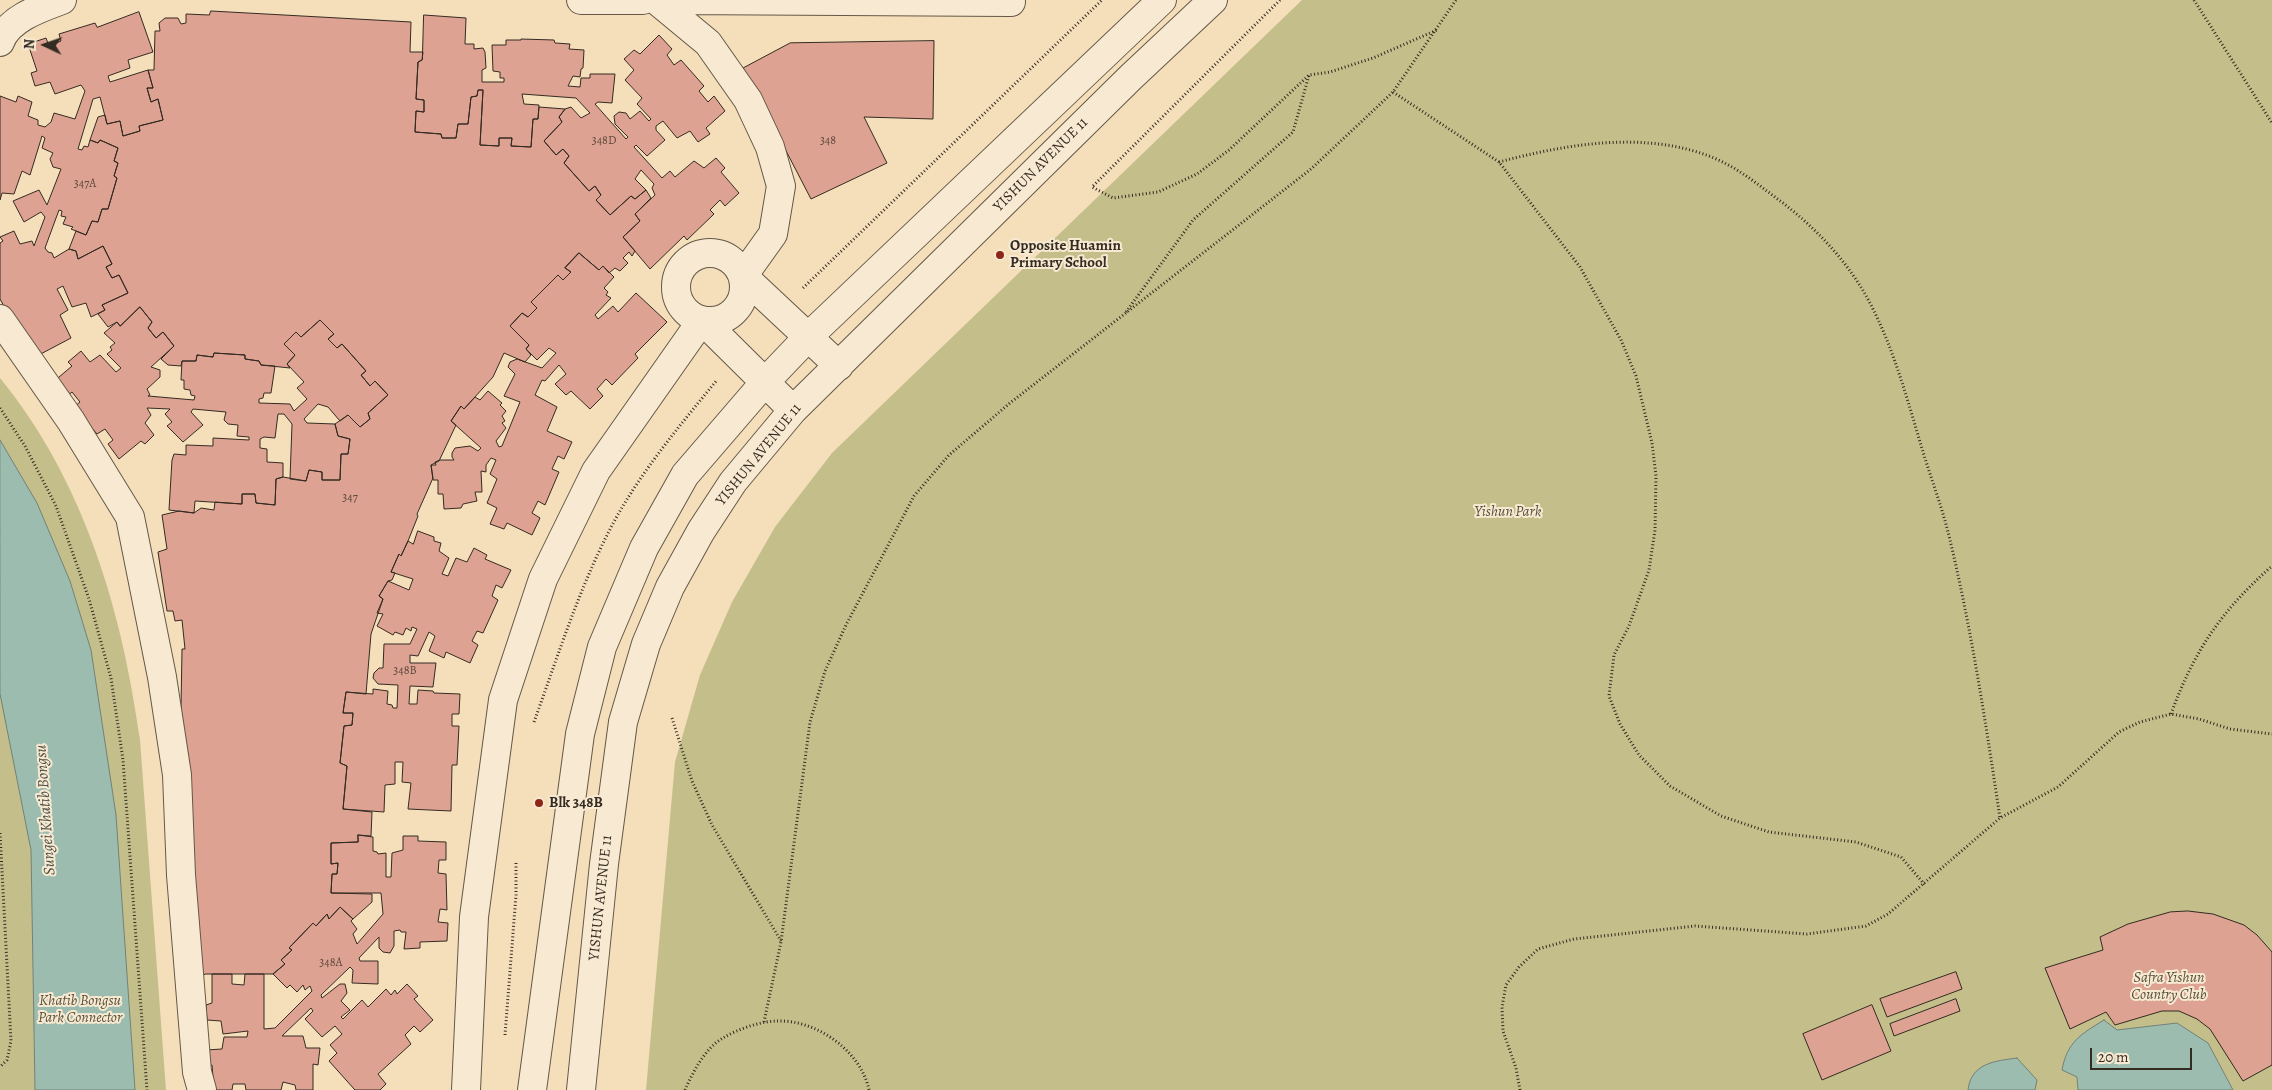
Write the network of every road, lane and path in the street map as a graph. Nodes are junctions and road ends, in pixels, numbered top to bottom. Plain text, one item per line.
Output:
1 (62, 0) edge
2 (581, 0) edge
3 (643, 0) edge
4 (656, 0) edge
5 (677, 0) edge
6 (1162, 0) edge
7 (1213, 0) edge
8 (1280, 0) edge
9 (1456, 0) edge
10 (2194, 0) edge
11 (1011, 2) dead end
12 (1438, 29) junction
13 (0, 42) edge
14 (1309, 75) junction
15 (1393, 92) junction
16 (2272, 122) edge
17 (1499, 162) junction
18 (743, 276) junction
19 (1123, 315) junction
20 (0, 319) edge
21 (702, 320) junction
22 (809, 336) junction
23 (839, 366) junction
24 (765, 382) junction
25 (0, 408) edge
26 (793, 410) junction
27 (2272, 566) edge
28 (2171, 714) junction
29 (672, 718) dead end
30 (2272, 734) edge
31 (2000, 818) junction
32 (0, 833) edge
33 (1924, 885) junction
34 (781, 942) junction
35 (764, 1022) junction
36 (0, 1067) edge
37 (147, 1090) edge
38 (202, 1090) edge
39 (466, 1090) edge
40 (532, 1090) edge
41 (581, 1090) edge
42 (685, 1090) edge
43 (870, 1090) edge
44 (1520, 1090) edge

1 - 13 street
2 - 3 street
4 - 18 street
5 - 11 street
6 - 22 street
7 - 23 street, YISHUN AVENUE 11
8 - 14 path
9 - 12 path
10 - 16 path
12 - 14 path
12 - 15 path
14 - 19 path
15 - 17 path
15 - 19 path
17 - 31 path
17 - 33 path
18 - 21 street
18 - 21 street
18 - 22 street
19 - 34 path
20 - 38 street
21 - 24 street
21 - 39 street
22 - 23 street
22 - 24 street
23 - 26 street, YISHUN AVENUE 11
24 - 26 street
24 - 40 street
25 - 37 path
26 - 41 street, YISHUN AVENUE 11
27 - 28 path
28 - 30 path
28 - 31 path
29 - 34 path
31 - 33 path
32 - 36 path
33 - 44 path
34 - 35 path
35 - 42 path
35 - 43 path

